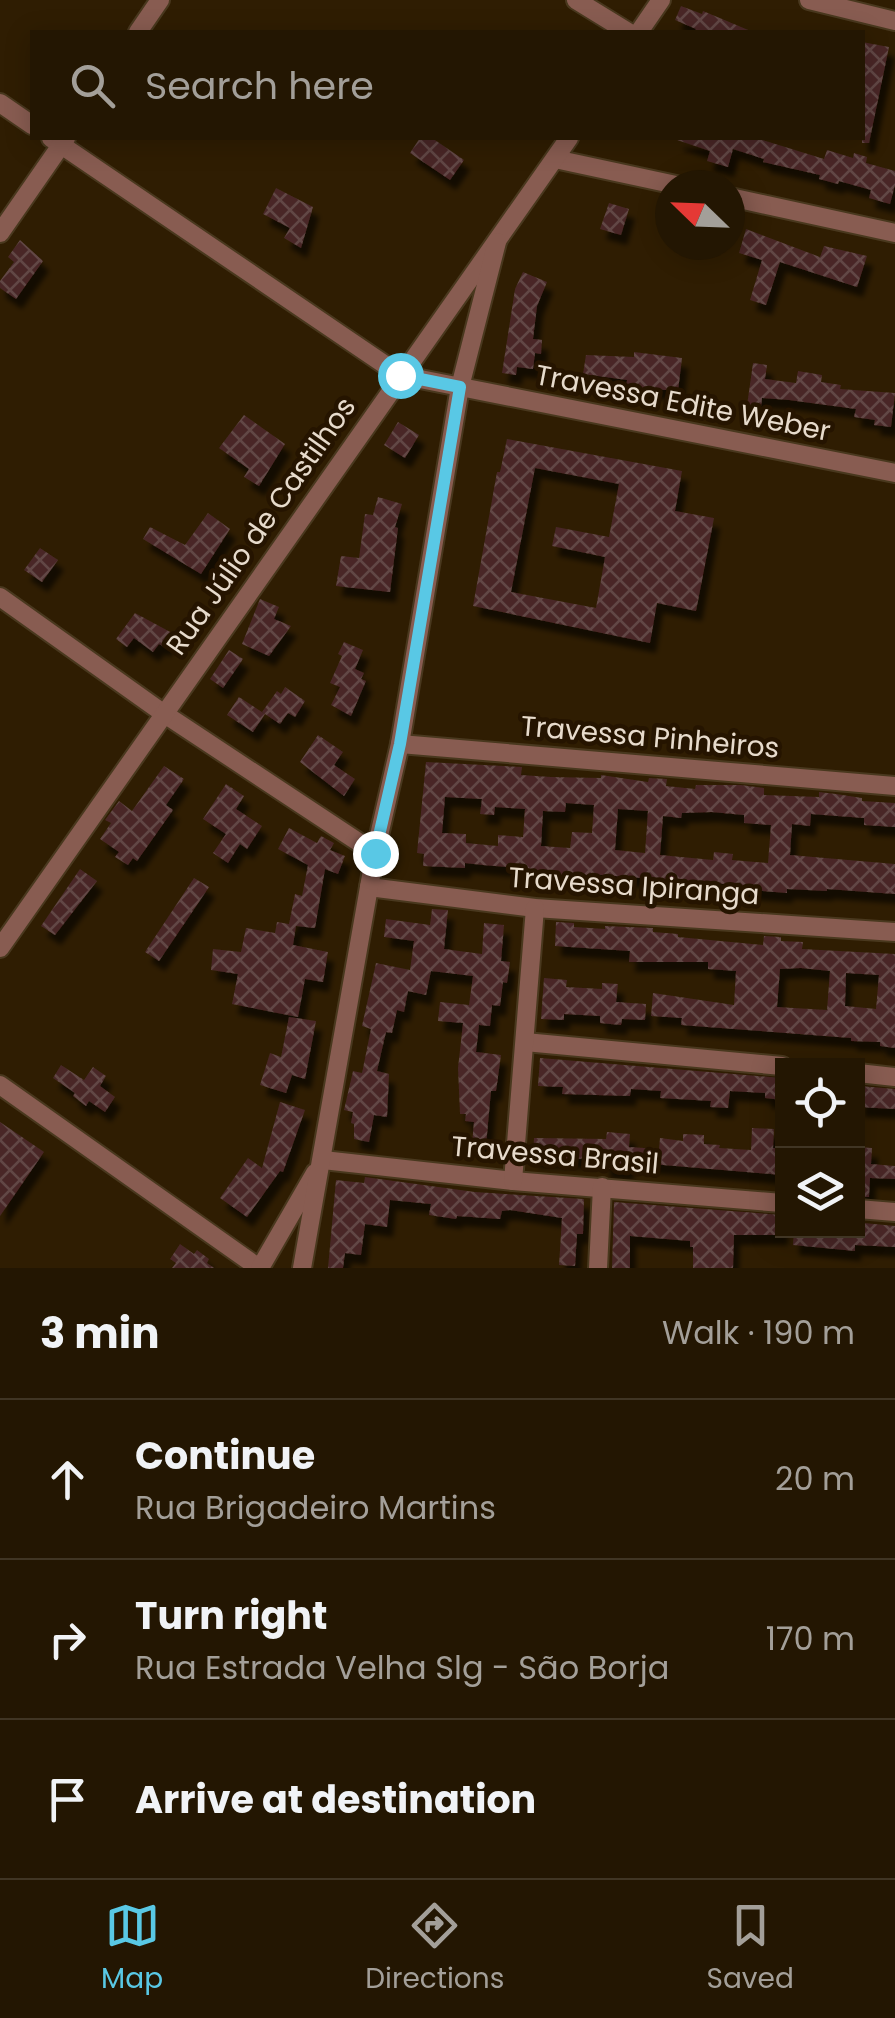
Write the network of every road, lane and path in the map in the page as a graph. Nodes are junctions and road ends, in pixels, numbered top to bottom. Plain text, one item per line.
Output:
1 (160, 0) edge
2 (576, 0) edge
3 (661, 0) edge
4 (809, 0) edge
5 (895, 20) edge
6 (139, 30) edge
7 (625, 30) edge
8 (640, 30) edge
9 (0, 103) edge
10 (30, 124) edge
11 (59, 140) edge
12 (568, 140) edge
13 (555, 159) junction
14 (655, 180) edge
15 (745, 200) edge
16 (895, 232) edge
17 (0, 234) edge
18 (497, 242) junction
19 (400, 375) junction
20 (460, 387) junction
21 (895, 473) edge
22 (0, 598) edge
23 (163, 713) junction
24 (400, 744) junction
25 (895, 786) edge
26 (375, 853) junction
27 (369, 887) junction
28 (535, 908) junction
29 (895, 932) edge
30 (0, 948) edge
31 (526, 1042) junction
32 (775, 1065) edge
33 (865, 1074) edge
34 (895, 1077) edge
35 (0, 1085) edge
36 (323, 1160) junction
37 (513, 1181) junction
38 (602, 1188) junction
39 (775, 1201) edge
40 (865, 1210) edge
41 (895, 1212) edge
42 (260, 1268) edge
43 (302, 1268) edge
44 (598, 1268) edge

1 - 6 street
2 - 7 street
3 - 8 street
4 - 5 street
9 - 10 street
11 - 17 street
11 - 19 street
12 - 13 street, Rua Júlio de Castilhos
13 - 14 street
13 - 18 street, Rua Júlio de Castilhos
15 - 16 street
18 - 19 street, Rua Júlio de Castilhos
18 - 20 street
19 - 20 street, Travessa Edite Weber
19 - 23 street, Rua Júlio de Castilhos
20 - 21 street, Travessa Edite Weber
20 - 24 street
22 - 23 street
23 - 26 street
23 - 30 street, Rua Júlio de Castilhos
24 - 25 street, Travessa Pinheiros
24 - 26 street
26 - 27 street
27 - 28 street, Travessa Ipiranga
27 - 36 street
28 - 29 street, Travessa Ipiranga
28 - 31 street
31 - 32 street
31 - 37 street
33 - 34 street
35 - 42 street
36 - 37 street, Travessa Brasil
36 - 42 street
36 - 43 street
37 - 38 street, Travessa Brasil
38 - 39 street, Travessa Brasil
38 - 44 street
40 - 41 street

